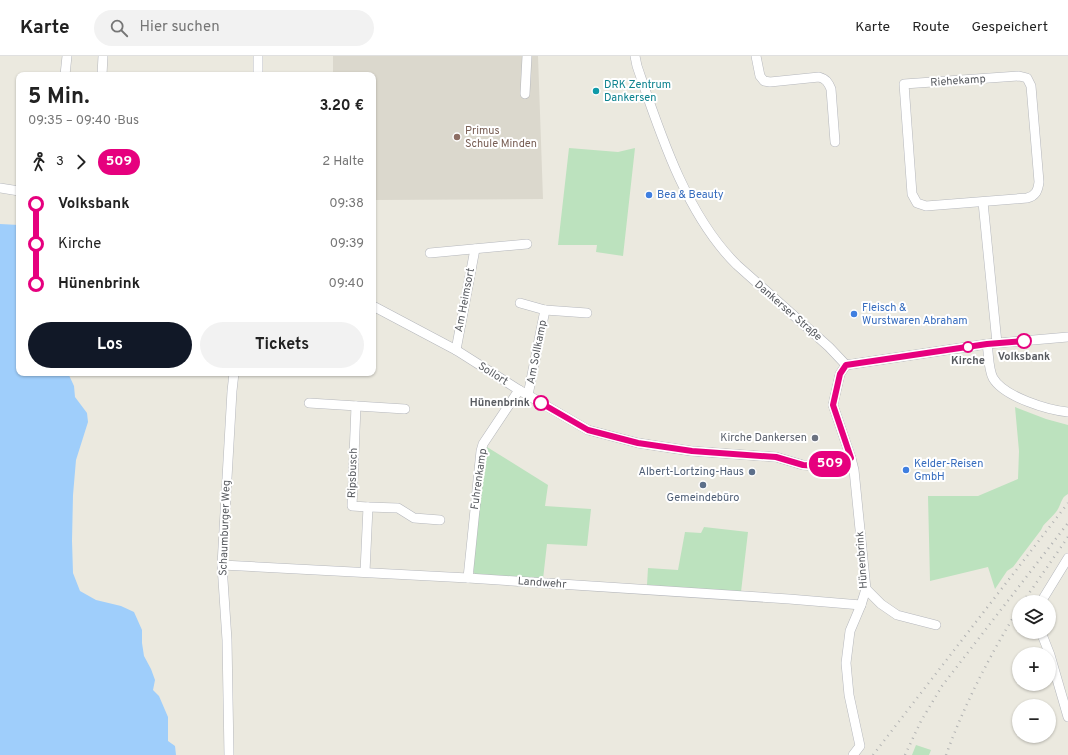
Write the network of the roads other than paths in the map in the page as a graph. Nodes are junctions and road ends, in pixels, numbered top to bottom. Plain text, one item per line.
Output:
1 (67, 56) edge
2 (103, 56) edge
3 (258, 56) edge
4 (263, 56) edge
5 (527, 56) edge
6 (635, 56) edge
7 (756, 56) edge
8 (65, 72) edge
9 (102, 72) edge
10 (258, 72) edge
11 (525, 94) dead end
12 (835, 142) dead end
13 (0, 188) edge
14 (16, 191) edge
15 (983, 202) junction
16 (527, 244) dead end
17 (475, 249) junction
18 (430, 253) dead end
19 (520, 303) dead end
20 (376, 308) edge
21 (545, 310) junction
22 (587, 313) dead end
23 (1068, 337) edge
24 (997, 343) junction
25 (987, 344) junction
26 (456, 350) junction
27 (846, 365) junction
28 (234, 376) edge
29 (519, 390) junction
30 (528, 395) junction
31 (309, 403) dead end
32 (356, 406) junction
33 (405, 409) dead end
34 (1068, 412) edge
35 (851, 458) junction
36 (368, 507) junction
37 (440, 520) dead end
38 (1068, 558) edge
39 (222, 565) junction
40 (365, 572) junction
41 (468, 578) junction
42 (866, 589) junction
43 (1045, 595) edge
44 (861, 605) junction
45 (936, 625) dead end
46 (1044, 639) edge
47 (1068, 717) edge
48 (229, 755) edge
49 (853, 755) edge

1 - 8 street
2 - 9 street
3 - 4 street
3 - 10 street
5 - 11 street
6 - 27 street, Dankerser Straße
7 - 12 street
13 - 14 street
15 - 15 street, Riehekamp
15 - 24 street
16 - 17 street
17 - 18 street
17 - 26 street, Am Heimsort
19 - 21 street, Am Sollkamp
20 - 26 street, Sollort
21 - 22 street, Am Sollkamp
21 - 30 street, Am Sollkamp
23 - 24 street
24 - 25 street
25 - 27 street
25 - 34 street
26 - 29 street, Sollort
27 - 35 street, Hünenbrink
28 - 39 street, Schaumburger Weg
29 - 30 street, Sollort
29 - 41 street, Fuhrenkamp
30 - 35 street, Sollort
31 - 32 street
32 - 33 street
32 - 36 street, Ripsbusch
35 - 42 street, Hünenbrink
36 - 37 street
36 - 40 street, Ripsbusch
38 - 43 street
39 - 40 street, Landwehr
39 - 48 street, Schaumburger Weg
40 - 41 street, Landwehr
41 - 44 street, Landwehr
42 - 44 street, Hünenbrink
42 - 45 street
44 - 49 street, Hünenbrink
46 - 47 street

